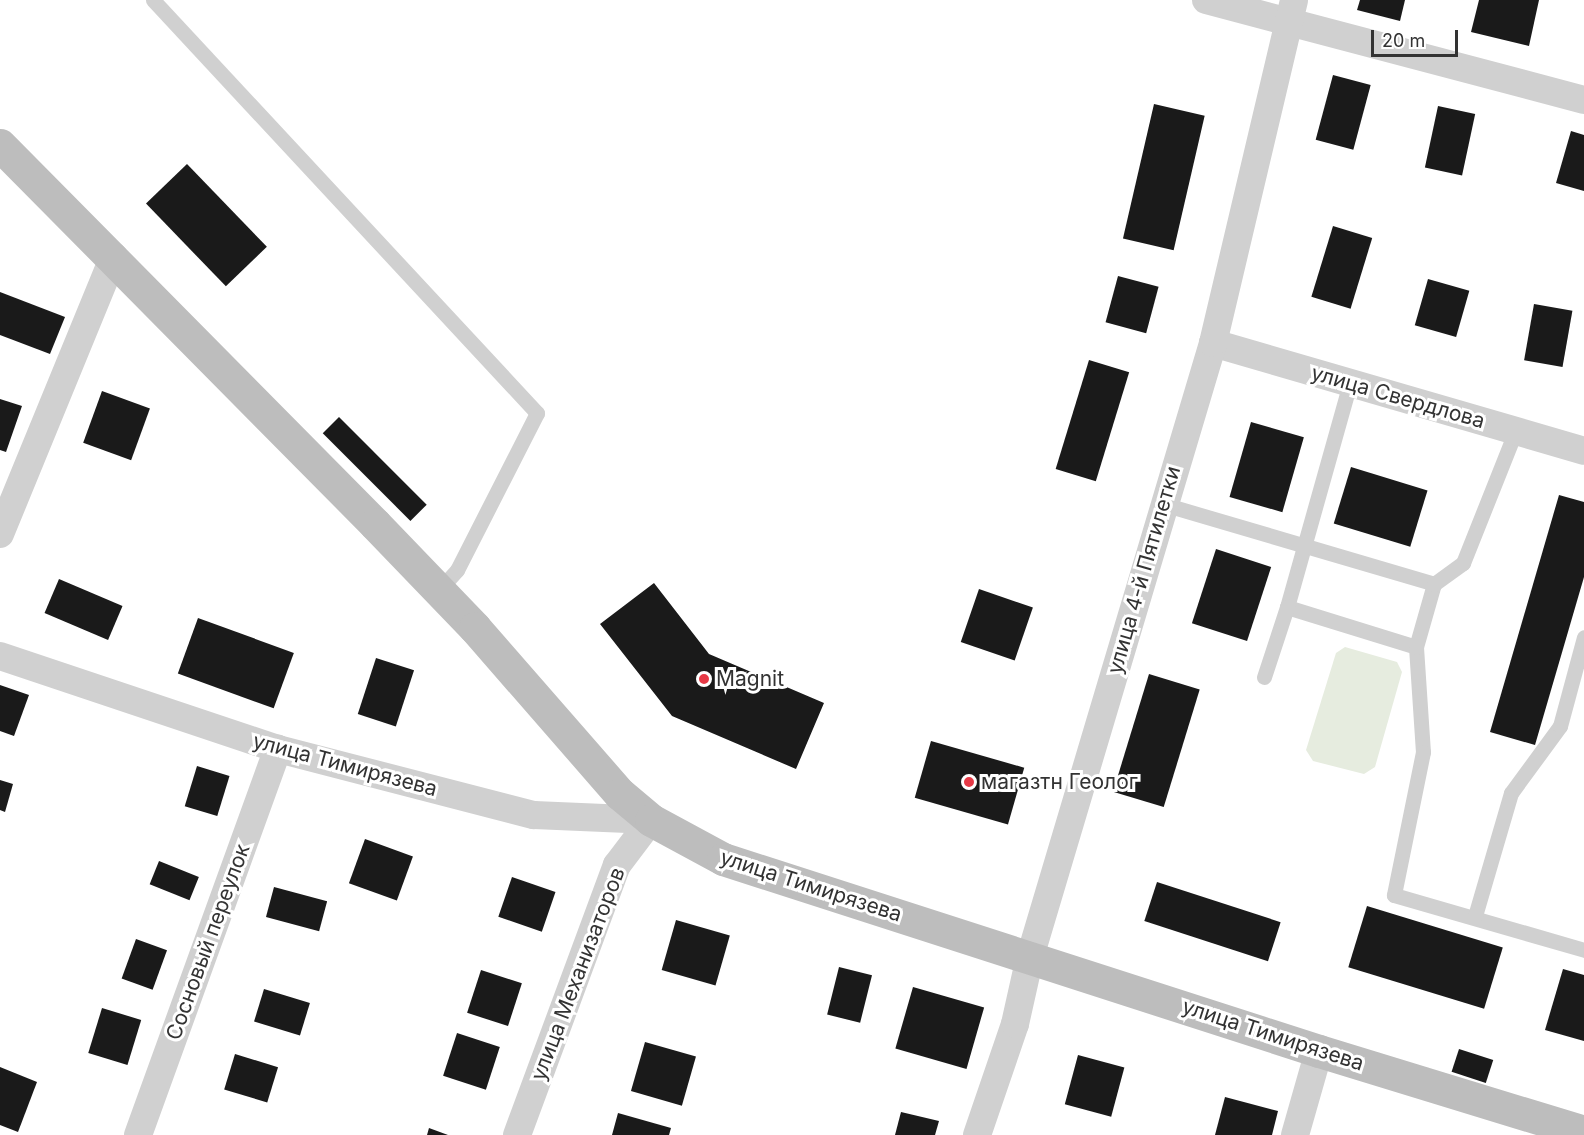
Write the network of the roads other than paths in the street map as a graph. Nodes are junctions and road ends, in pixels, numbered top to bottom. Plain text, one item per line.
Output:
1 (153, 0) edge
2 (1206, 0) edge
3 (1292, 10) edge
4 (1584, 100) edge
5 (0, 145) edge
6 (114, 256) junction
7 (1213, 343) junction
8 (1350, 383) junction
9 (1516, 430) junction
10 (1584, 451) edge
11 (1163, 504) junction
12 (0, 534) edge
13 (1304, 548) junction
14 (1434, 584) junction
15 (439, 590) junction
16 (1287, 607) junction
17 (1584, 637) edge
18 (1416, 647) junction
19 (0, 656) edge
20 (1264, 677) dead end
21 (278, 749) junction
22 (651, 820) junction
23 (1475, 916) junction
24 (1584, 950) edge
25 (1030, 957) junction
26 (1318, 1051) junction
27 (1584, 1132) edge
28 (138, 1135) edge
29 (517, 1135) edge
30 (977, 1135) edge
31 (1294, 1135) edge

1 - 15 lane
2 - 3 street
3 - 4 street
3 - 7 street, улица 4-й Пятилетки
5 - 6 main road
6 - 12 street
6 - 15 main road
7 - 8 street, улица Свердлова
7 - 11 street, улица 4-й Пятилетки
8 - 9 street, улица Свердлова
8 - 13 lane
9 - 10 street, улица Свердлова
9 - 14 lane
11 - 13 lane
11 - 25 street, улица 4-й Пятилетки
13 - 14 lane
13 - 16 lane
14 - 18 lane
15 - 22 main road
16 - 18 lane
16 - 20 lane
17 - 23 lane
18 - 23 lane
19 - 21 street, улица Тимирязева
21 - 22 street, улица Тимирязева
21 - 28 street, Сосновый переулок
22 - 25 main road, улица Тимирязева
22 - 29 street, улица Механизаторов
23 - 24 lane
25 - 26 main road, улица Тимирязева
25 - 30 street, улица 4-й Пятилетки
26 - 27 main road, улица Тимирязева
26 - 31 street

